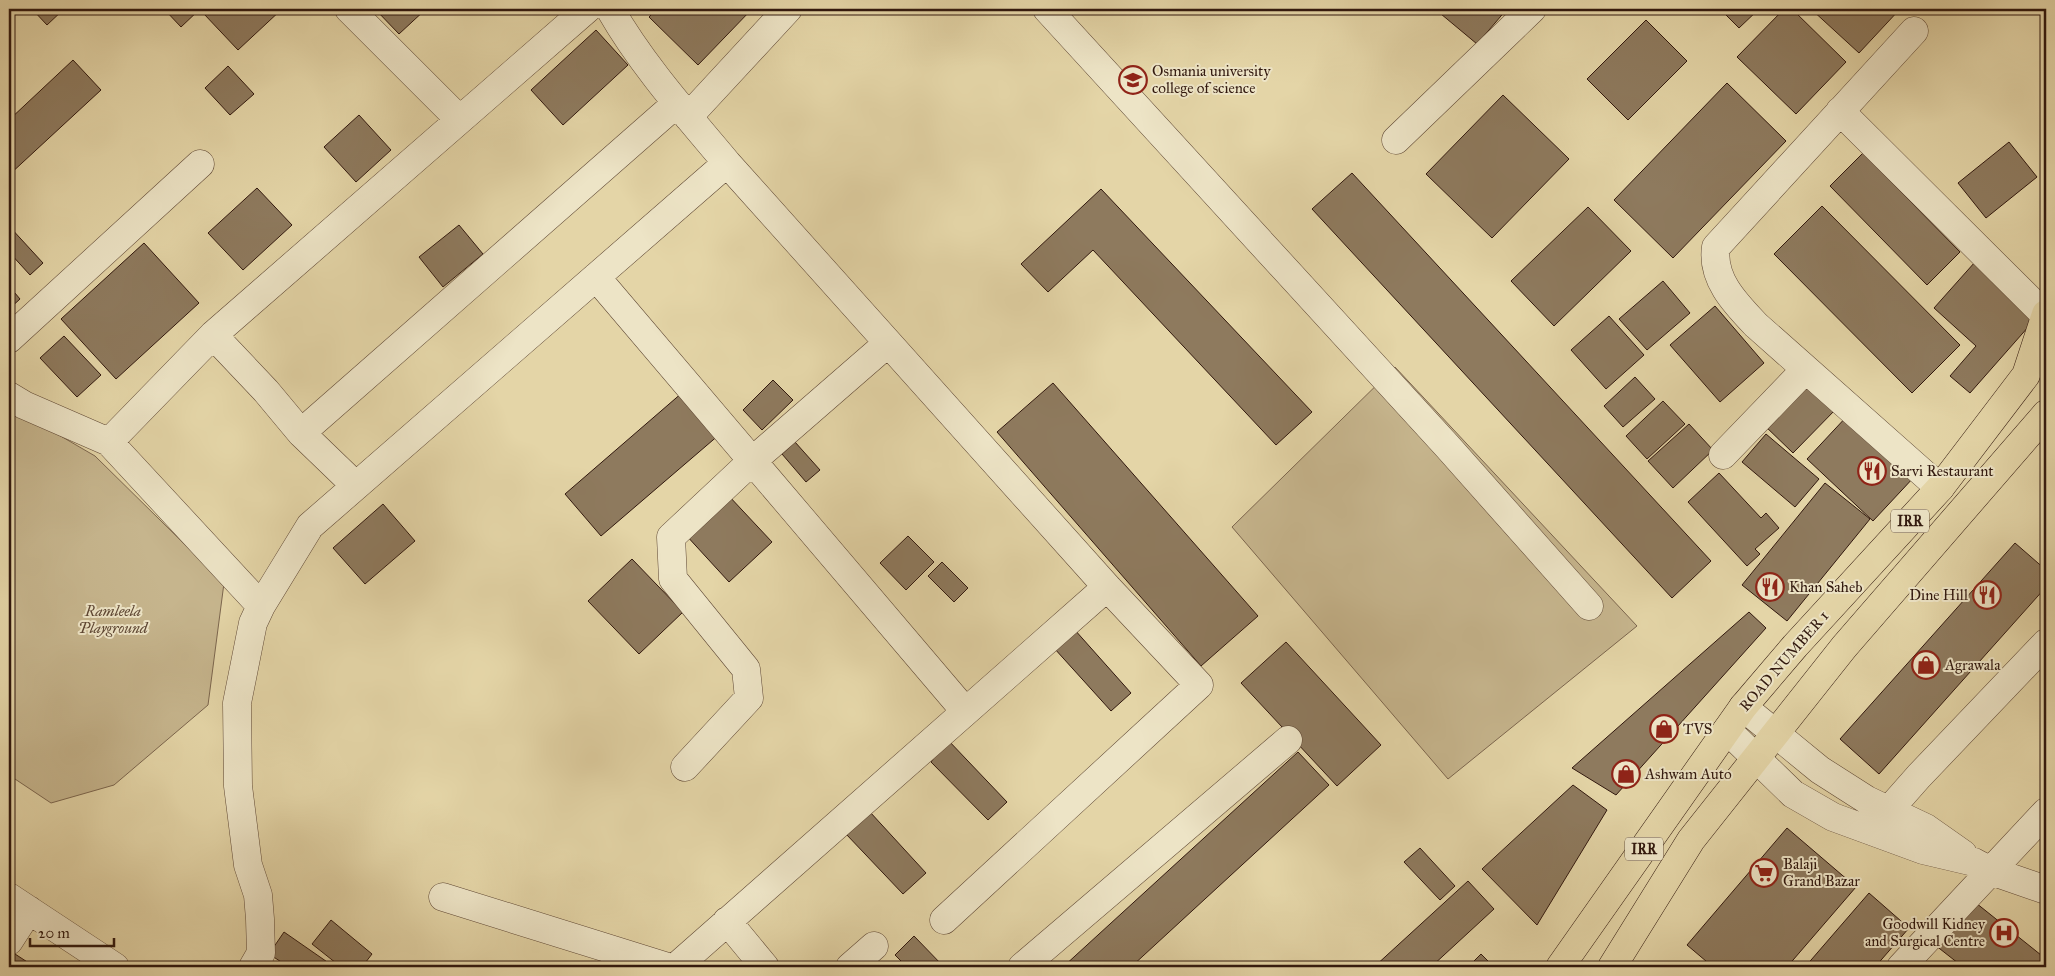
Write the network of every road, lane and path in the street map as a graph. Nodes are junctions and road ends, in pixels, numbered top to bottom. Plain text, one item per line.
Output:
1 (349, 9) edge
2 (587, 9) edge
3 (610, 9) edge
4 (788, 9) edge
5 (1046, 9) edge
6 (1532, 9) edge
7 (1914, 32) dead end
8 (683, 110) junction
9 (1840, 111) junction
10 (459, 118) junction
11 (1396, 140) dead end
12 (727, 163) junction
13 (200, 164) dead end
14 (596, 277) junction
15 (2046, 315) edge
16 (213, 335) junction
17 (9, 340) edge
18 (888, 343) junction
19 (1805, 370) junction
20 (9, 396) edge
21 (2046, 414) edge
22 (301, 433) junction
23 (109, 442) junction
24 (1723, 454) dead end
25 (751, 462) junction
26 (356, 486) junction
27 (1940, 488) junction
28 (1107, 587) junction
29 (261, 606) junction
30 (1589, 606) dead end
31 (2046, 643) edge
32 (1743, 707) junction
33 (965, 711) junction
34 (1727, 730) junction
35 (1777, 734) junction
36 (1288, 740) dead end
37 (1756, 759) junction
38 (685, 767) dead end
39 (1889, 810) junction
40 (2046, 812) edge
41 (1982, 867) junction
42 (2046, 890) edge
43 (443, 897) dead end
44 (19, 903) edge
45 (944, 920) dead end
46 (727, 921) junction
47 (9, 941) edge
48 (874, 946) dead end
49 (115, 967) edge
50 (253, 967) edge
51 (668, 967) edge
52 (676, 967) edge
53 (765, 967) edge
54 (850, 967) edge
55 (1022, 967) edge
56 (1560, 967) edge
57 (1612, 967) edge
58 (1901, 967) edge

1 - 10 street
2 - 10 street
3 - 8 street
4 - 8 street
5 - 30 street
6 - 11 street
7 - 9 street
8 - 12 street
8 - 22 street
9 - 15 street
9 - 19 street
10 - 16 street
12 - 14 street
12 - 18 street
13 - 17 street
14 - 25 street
14 - 26 street
15 - 27 main road, ROAD NUMBER 1 / IRR
16 - 22 street
16 - 23 street
18 - 25 street
18 - 28 street
19 - 24 street
19 - 27 street
20 - 23 street
21 - 35 main road, IRR
22 - 26 street
23 - 29 street
25 - 33 street
25 - 38 street
26 - 29 street
27 - 32 main road, ROAD NUMBER 1 / IRR
28 - 33 street
28 - 45 street
29 - 50 street
31 - 39 street
32 - 34 main road, ROAD NUMBER 1 / IRR
32 - 35 street
33 - 46 street
34 - 37 street
34 - 56 main road, ROAD NUMBER 1 / IRR
35 - 37 main road, IRR
35 - 39 street
36 - 55 street
37 - 41 street
37 - 57 main road, IRR
39 - 41 street
40 - 41 street
41 - 42 street
41 - 58 street
43 - 51 street
44 - 47 street
44 - 49 street
46 - 52 street
46 - 53 street
48 - 54 street

